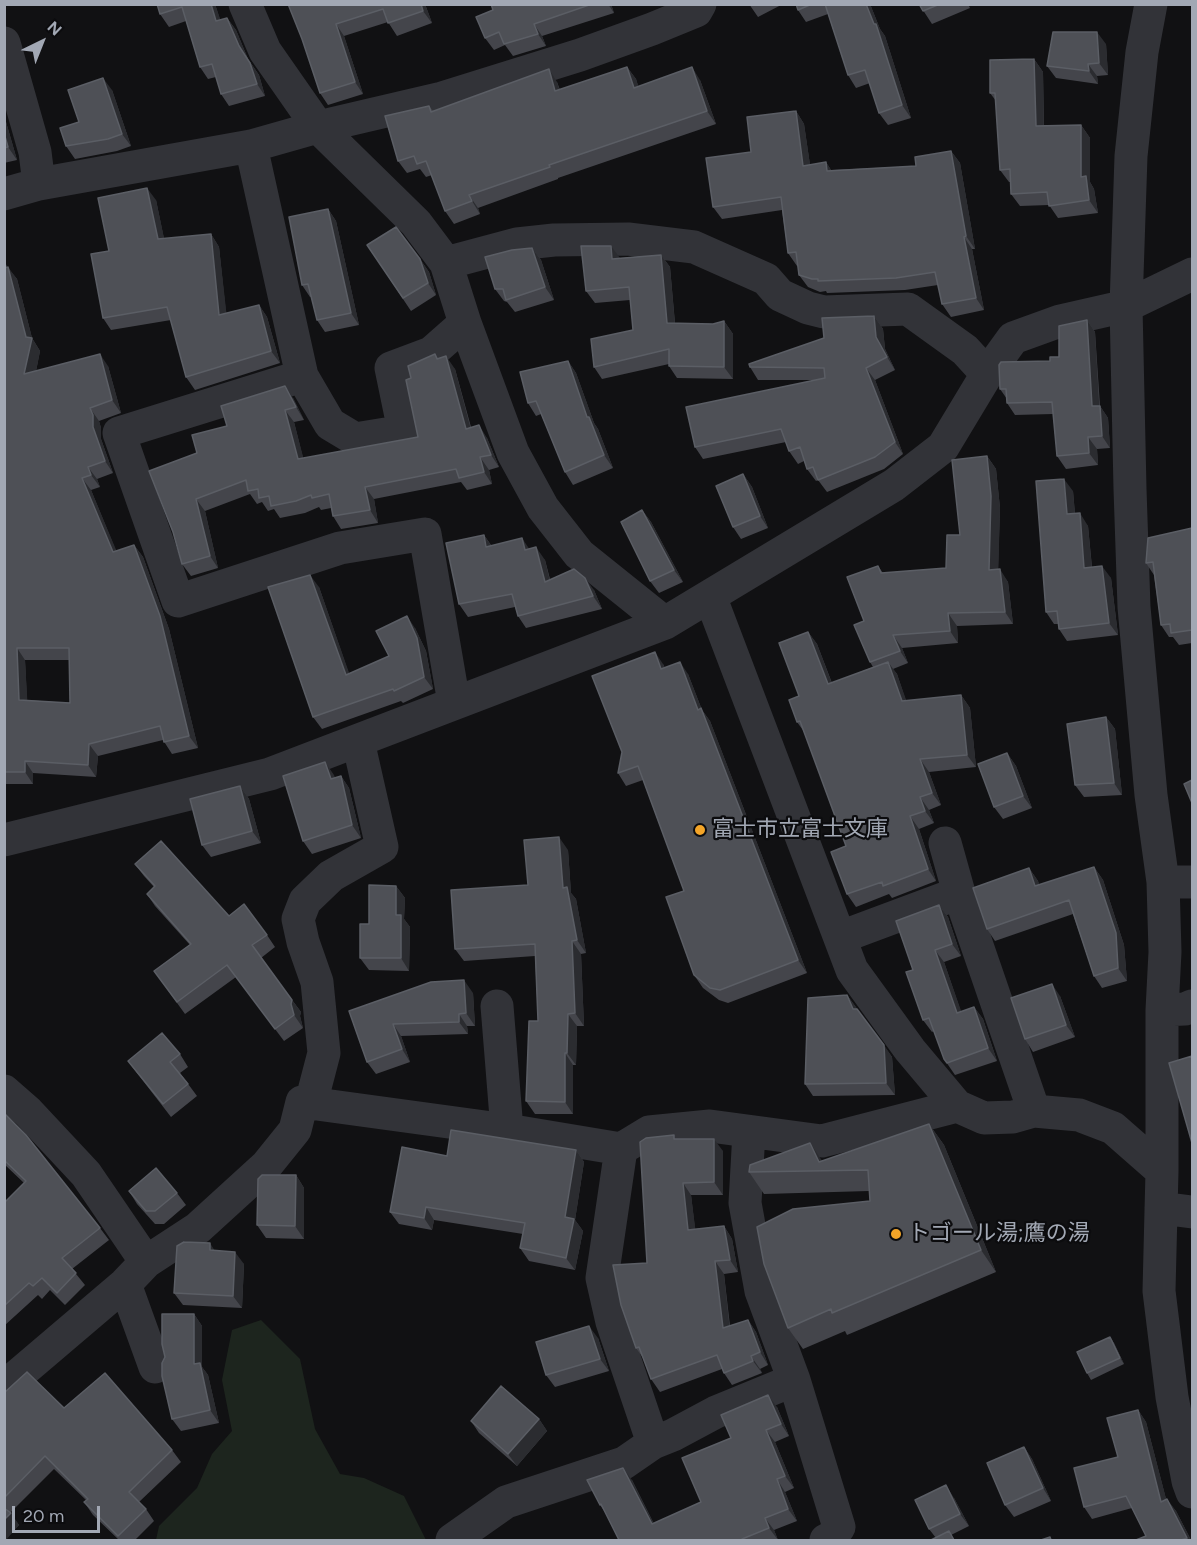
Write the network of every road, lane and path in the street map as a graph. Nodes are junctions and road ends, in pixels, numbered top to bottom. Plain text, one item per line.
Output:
1 (245, 4) edge
2 (700, 4) edge
3 (1151, 4) edge
4 (4, 43) edge
5 (318, 127) junction
6 (251, 146) junction
7 (39, 184) junction
8 (4, 194) edge
9 (446, 263) junction
10 (1192, 274) edge
11 (1126, 306) junction
12 (465, 323) junction
13 (987, 374) junction
14 (302, 376) junction
15 (710, 596) junction
16 (665, 623) junction
17 (454, 703) junction
18 (358, 741) junction
19 (4, 840) edge
20 (945, 843) dead end
21 (1178, 882) edge
22 (959, 893) junction
23 (841, 936) junction
24 (497, 1006) dead end
25 (1177, 1008) edge
26 (4, 1091) edge
27 (302, 1102) junction
28 (957, 1106) junction
29 (1034, 1111) junction
30 (507, 1130) junction
31 (749, 1132) junction
32 (621, 1149) junction
33 (1162, 1171) junction
34 (1177, 1210) edge
35 (135, 1273) junction
36 (155, 1367) dead end
37 (794, 1380) junction
38 (4, 1387) edge
39 (653, 1443) junction
40 (1192, 1492) edge
41 (452, 1540) edge
42 (826, 1540) edge

1 - 5 street
2 - 5 street
3 - 11 street
4 - 7 street
5 - 6 street
5 - 9 street
6 - 7 street
6 - 14 street
7 - 8 street
9 - 12 street
9 - 13 street
10 - 11 street
11 - 13 street
11 - 21 street
12 - 14 street
12 - 16 street
13 - 15 street
14 - 17 street
15 - 16 street
15 - 23 street
16 - 17 street
17 - 18 street
18 - 19 street
18 - 27 street
20 - 22 street
21 - 25 street
22 - 23 street
22 - 29 street
23 - 28 street
24 - 30 street
25 - 33 street
26 - 35 street
27 - 30 street
27 - 35 street
28 - 29 street
28 - 31 street
29 - 33 street
30 - 32 street
31 - 32 street
31 - 37 street
32 - 39 street
33 - 34 street
34 - 40 street
35 - 36 street
35 - 38 street
37 - 39 street
37 - 42 street
39 - 41 street

